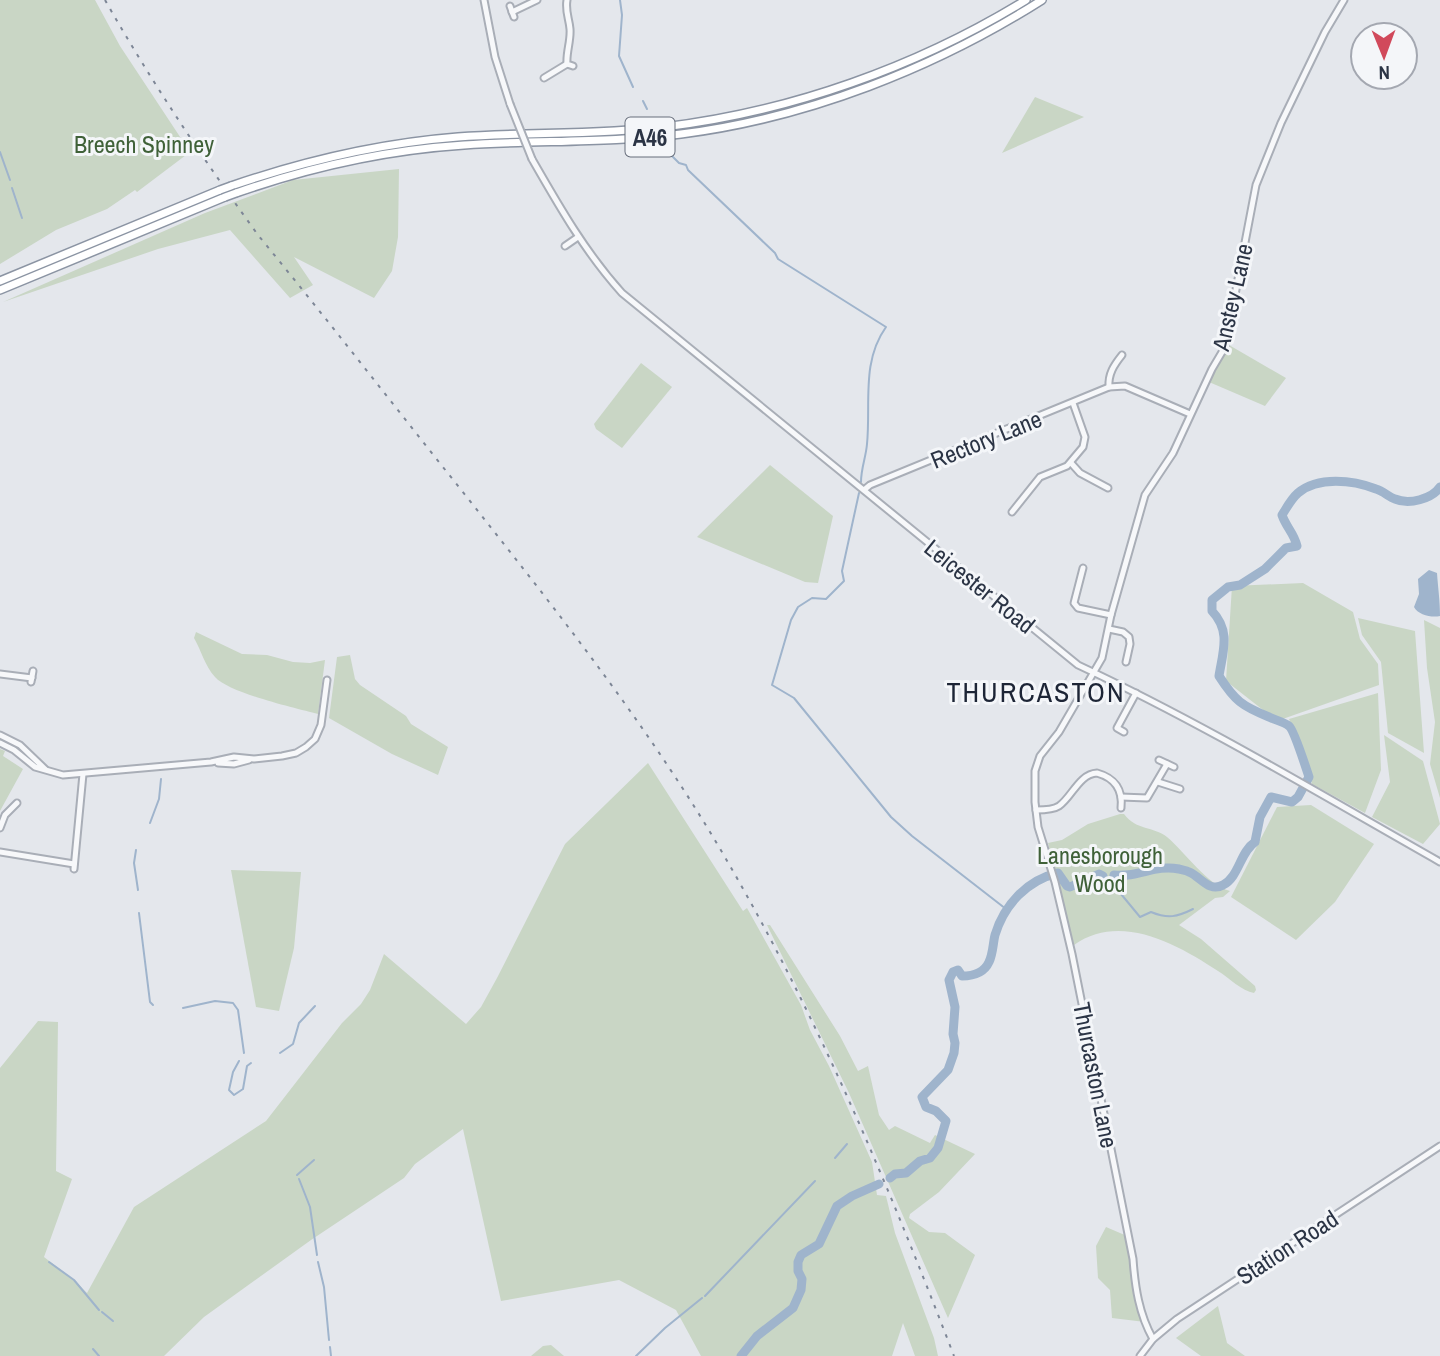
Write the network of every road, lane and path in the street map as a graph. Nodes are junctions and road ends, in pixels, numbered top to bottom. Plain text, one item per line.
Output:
1 (484, 0) edge
2 (537, 0) edge
3 (567, 0) edge
4 (1026, 0) edge
5 (1042, 0) edge
6 (1344, 0) edge
7 (512, 11) dead end
8 (544, 78) dead end
9 (577, 235) junction
10 (565, 246) dead end
11 (0, 281) edge
12 (0, 290) edge
13 (1122, 355) dead end
14 (1109, 387) junction
15 (1073, 403) junction
16 (1190, 414) junction
17 (1071, 463) junction
18 (1105, 478) dead end
19 (1101, 485) junction
20 (1108, 488) dead end
21 (864, 490) junction
22 (1012, 513) dead end
23 (1083, 568) dead end
24 (1111, 615) junction
25 (1109, 629) junction
26 (1126, 662) dead end
27 (1093, 672) junction
28 (0, 674) edge
29 (32, 677) dead end
30 (327, 680) dead end
31 (1136, 693) junction
32 (1110, 725) dead end
33 (1117, 728) junction
34 (1124, 732) dead end
35 (0, 736) edge
36 (0, 743) edge
37 (1159, 760) dead end
38 (1167, 764) junction
39 (1174, 767) dead end
40 (45, 769) junction
41 (83, 774) junction
42 (1158, 782) junction
43 (1180, 789) dead end
44 (1121, 797) junction
45 (15, 804) dead end
46 (1121, 808) dead end
47 (1036, 810) junction
48 (0, 828) edge
49 (0, 852) edge
50 (1440, 862) edge
51 (1440, 1146) edge
52 (1153, 1339) junction
53 (1140, 1356) edge

1 - 9 street, Leicester Road, bridge
2 - 7 street
3 - 8 street
4 - 11 highway, A46, bridge
5 - 12 highway, A46, bridge
6 - 16 street, Anstey Lane
9 - 10 street
9 - 21 street, Leicester Road
13 - 14 street
14 - 15 street, Rectory Lane
14 - 16 street
15 - 17 street
15 - 21 street, Rectory Lane
16 - 24 street, Anstey Lane
17 - 19 street
17 - 22 street
18 - 19 street
19 - 20 street
21 - 27 street, Leicester Road
23 - 24 street
24 - 25 street, Anstey Lane
25 - 26 street
25 - 27 street, Anstey Lane
27 - 31 street, Leicester Road
27 - 47 street, Anstey Lane
28 - 29 street
30 - 41 street
31 - 33 street
31 - 50 street, Leicester Road
32 - 33 street
33 - 34 street
35 - 40 street
36 - 40 street
37 - 38 street
38 - 39 street
38 - 42 street
40 - 41 street
41 - 49 street
42 - 43 street
42 - 44 street
44 - 46 street
44 - 47 street
45 - 48 street
47 - 52 street, Thurcaston Lane
51 - 52 street, Station Road
52 - 53 street, Station Road

